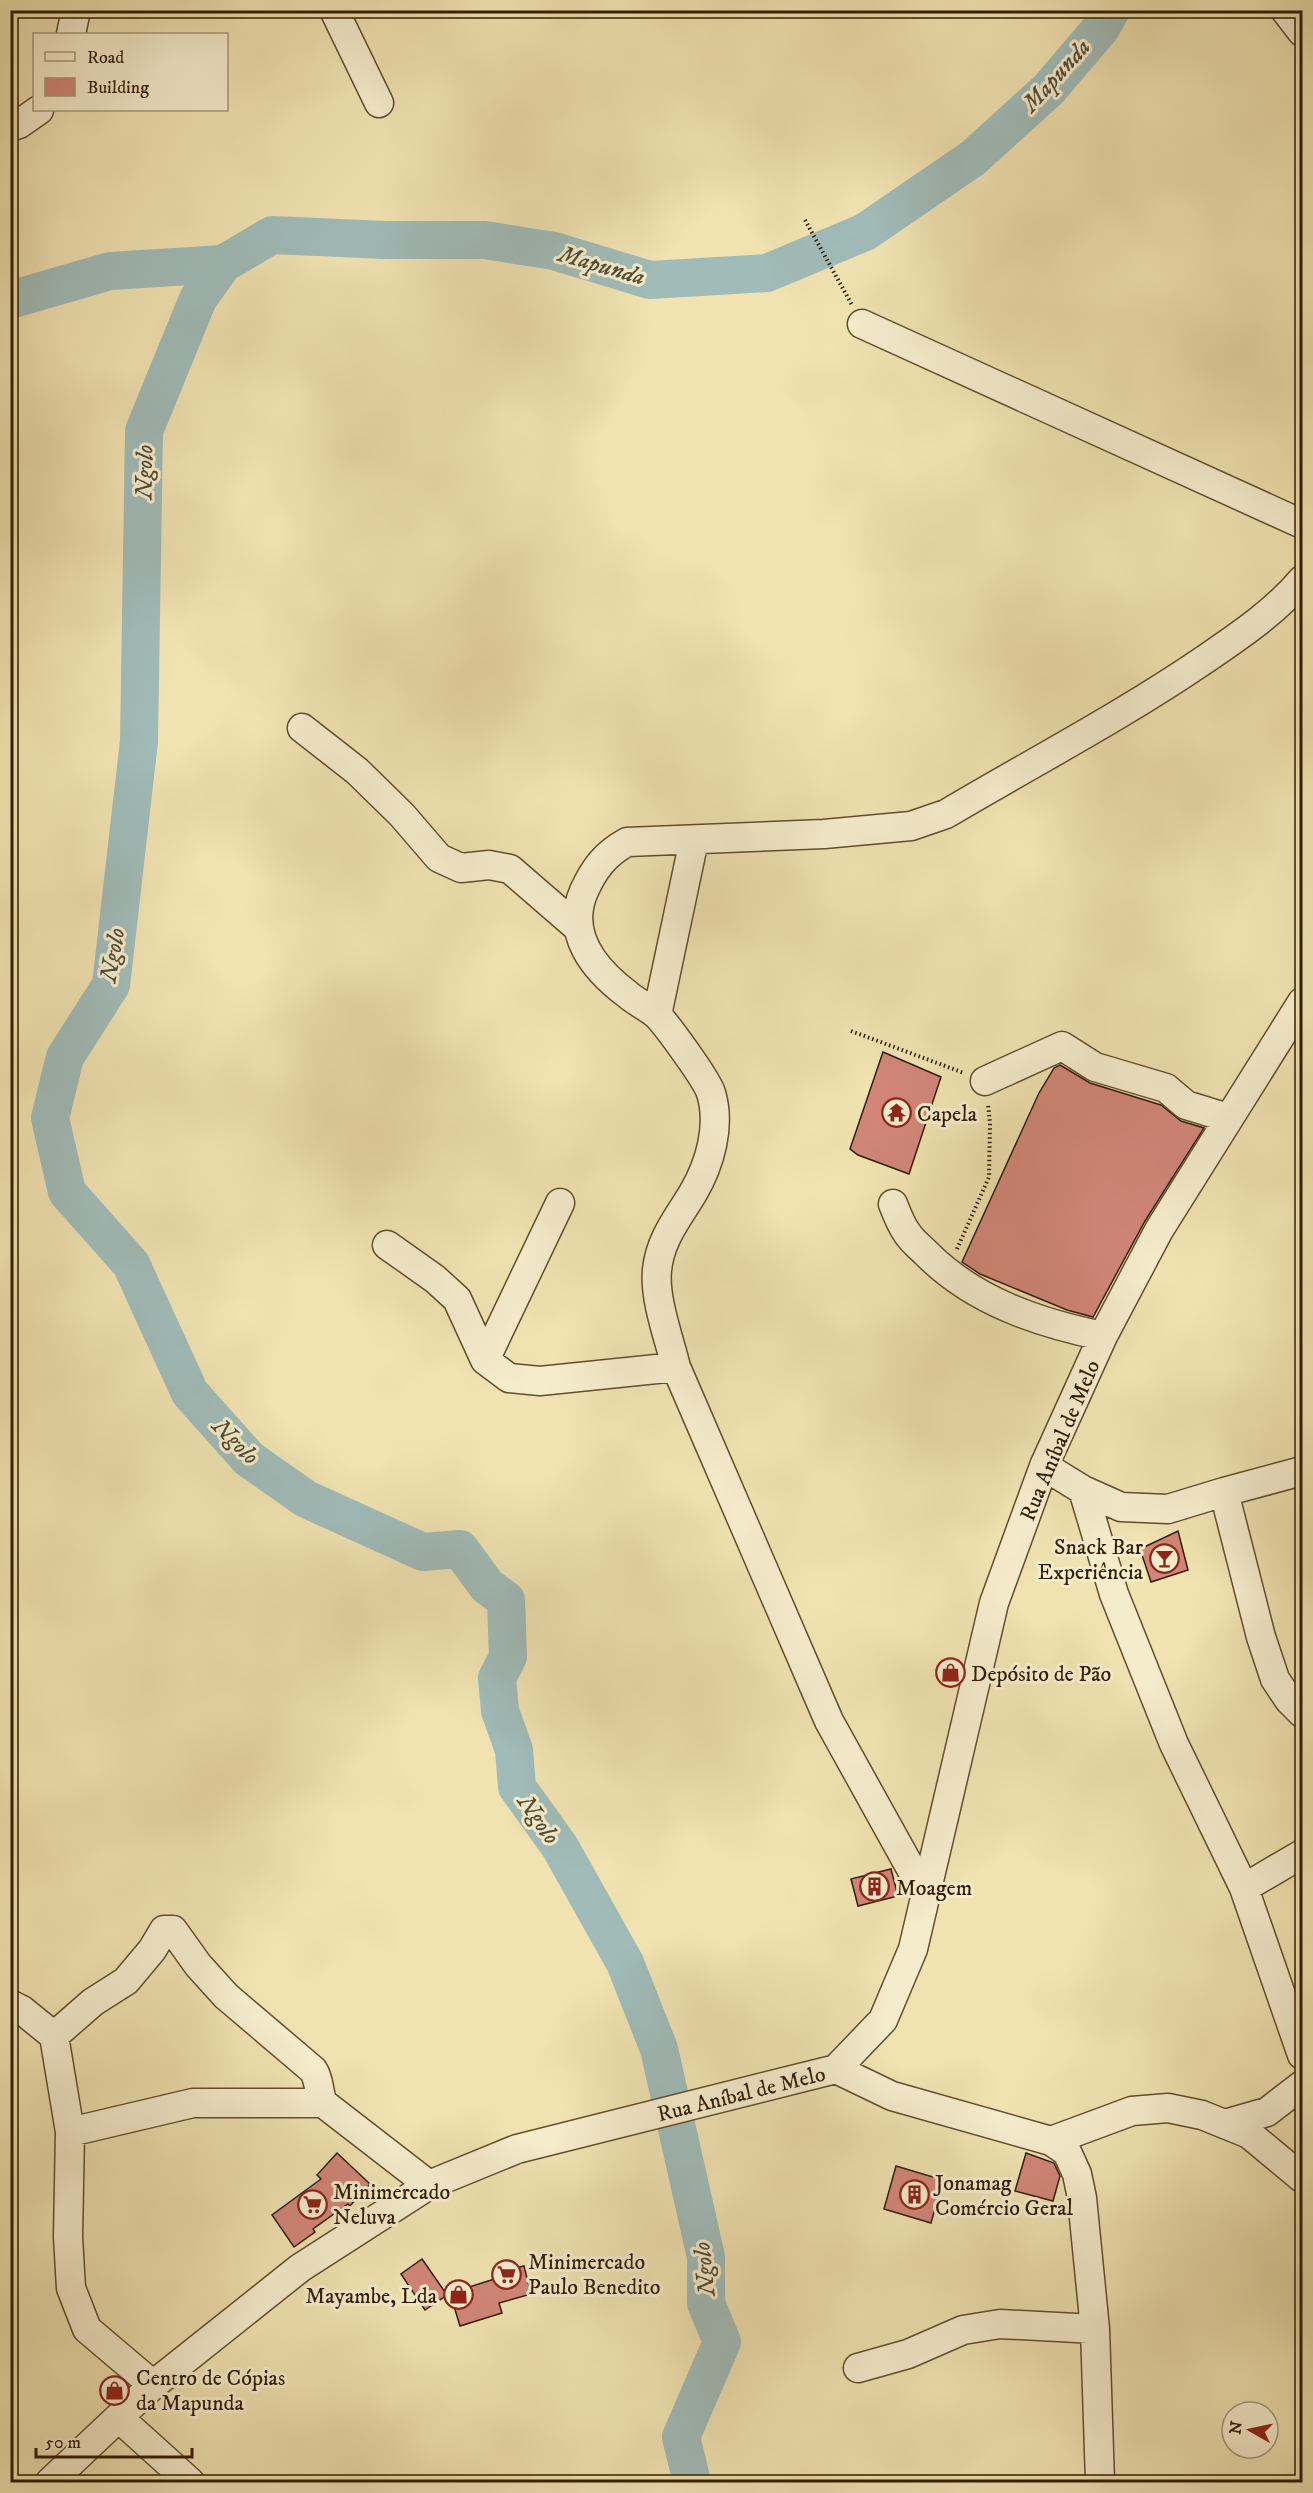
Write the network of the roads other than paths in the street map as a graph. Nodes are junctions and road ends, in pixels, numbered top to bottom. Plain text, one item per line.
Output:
1 (76, 10) edge
2 (334, 10) edge
3 (1285, 10) edge
4 (1302, 32) edge
5 (71, 33) edge
6 (379, 103) dead end
7 (38, 111) edge
8 (10, 127) edge
9 (862, 324) road end
10 (1302, 524) edge
11 (1302, 580) edge
12 (302, 728) dead end
13 (694, 840) junction
14 (577, 927) junction
15 (1299, 1012) edge
16 (657, 1015) junction
17 (985, 1081) road end
18 (1228, 1118) junction
19 (560, 1203) dead end
20 (893, 1204) dead end
21 (387, 1245) dead end
22 (1103, 1336) junction
23 (485, 1360) junction
24 (676, 1367) junction
25 (1044, 1466) junction
26 (1302, 1471) edge
27 (1083, 1490) junction
28 (1224, 1492) junction
29 (1302, 1713) edge
30 (1302, 1854) edge
31 (1244, 1888) junction
32 (925, 1894) junction
33 (10, 2004) edge
34 (1295, 2009) edge
35 (54, 2036) junction
36 (1302, 2055) edge
37 (836, 2069) junction
38 (1302, 2085) edge
39 (323, 2103) junction
40 (1225, 2124) junction
41 (70, 2132) junction
42 (1051, 2141) junction
43 (1302, 2178) edge
44 (429, 2186) junction
45 (1095, 2329) junction
46 (858, 2368) dead end
47 (153, 2385) junction
48 (119, 2418) junction
49 (51, 2482) edge
50 (190, 2482) edge
51 (1100, 2482) edge

1 - 5 street
2 - 6 street
3 - 4 street
7 - 8 street
9 - 10 street
11 - 13 street
12 - 14 street
13 - 14 street
13 - 16 street
14 - 16 street
15 - 18 street, Rua Aníbal de Melo
16 - 24 street
17 - 18 street
18 - 22 street, Rua Aníbal de Melo
19 - 23 street
20 - 22 street
21 - 23 street
22 - 25 street, Rua Aníbal de Melo
23 - 24 street
24 - 32 street
25 - 27 street
25 - 32 street, Rua Aníbal de Melo
26 - 28 street
27 - 28 street
27 - 31 street
28 - 29 street
30 - 31 street
31 - 34 street
32 - 37 street, Rua Aníbal de Melo
33 - 35 street
34 - 36 street
35 - 39 street
35 - 41 street
37 - 42 street
37 - 44 street, Rua Aníbal de Melo
38 - 40 street
39 - 41 street
39 - 44 street
40 - 42 street
40 - 43 street
41 - 47 street
42 - 45 street
44 - 47 street, Rua Aníbal de Melo
45 - 46 street
45 - 51 street
47 - 48 street, Rua Aníbal de Melo
48 - 49 street, Rua Aníbal de Melo
48 - 50 street

